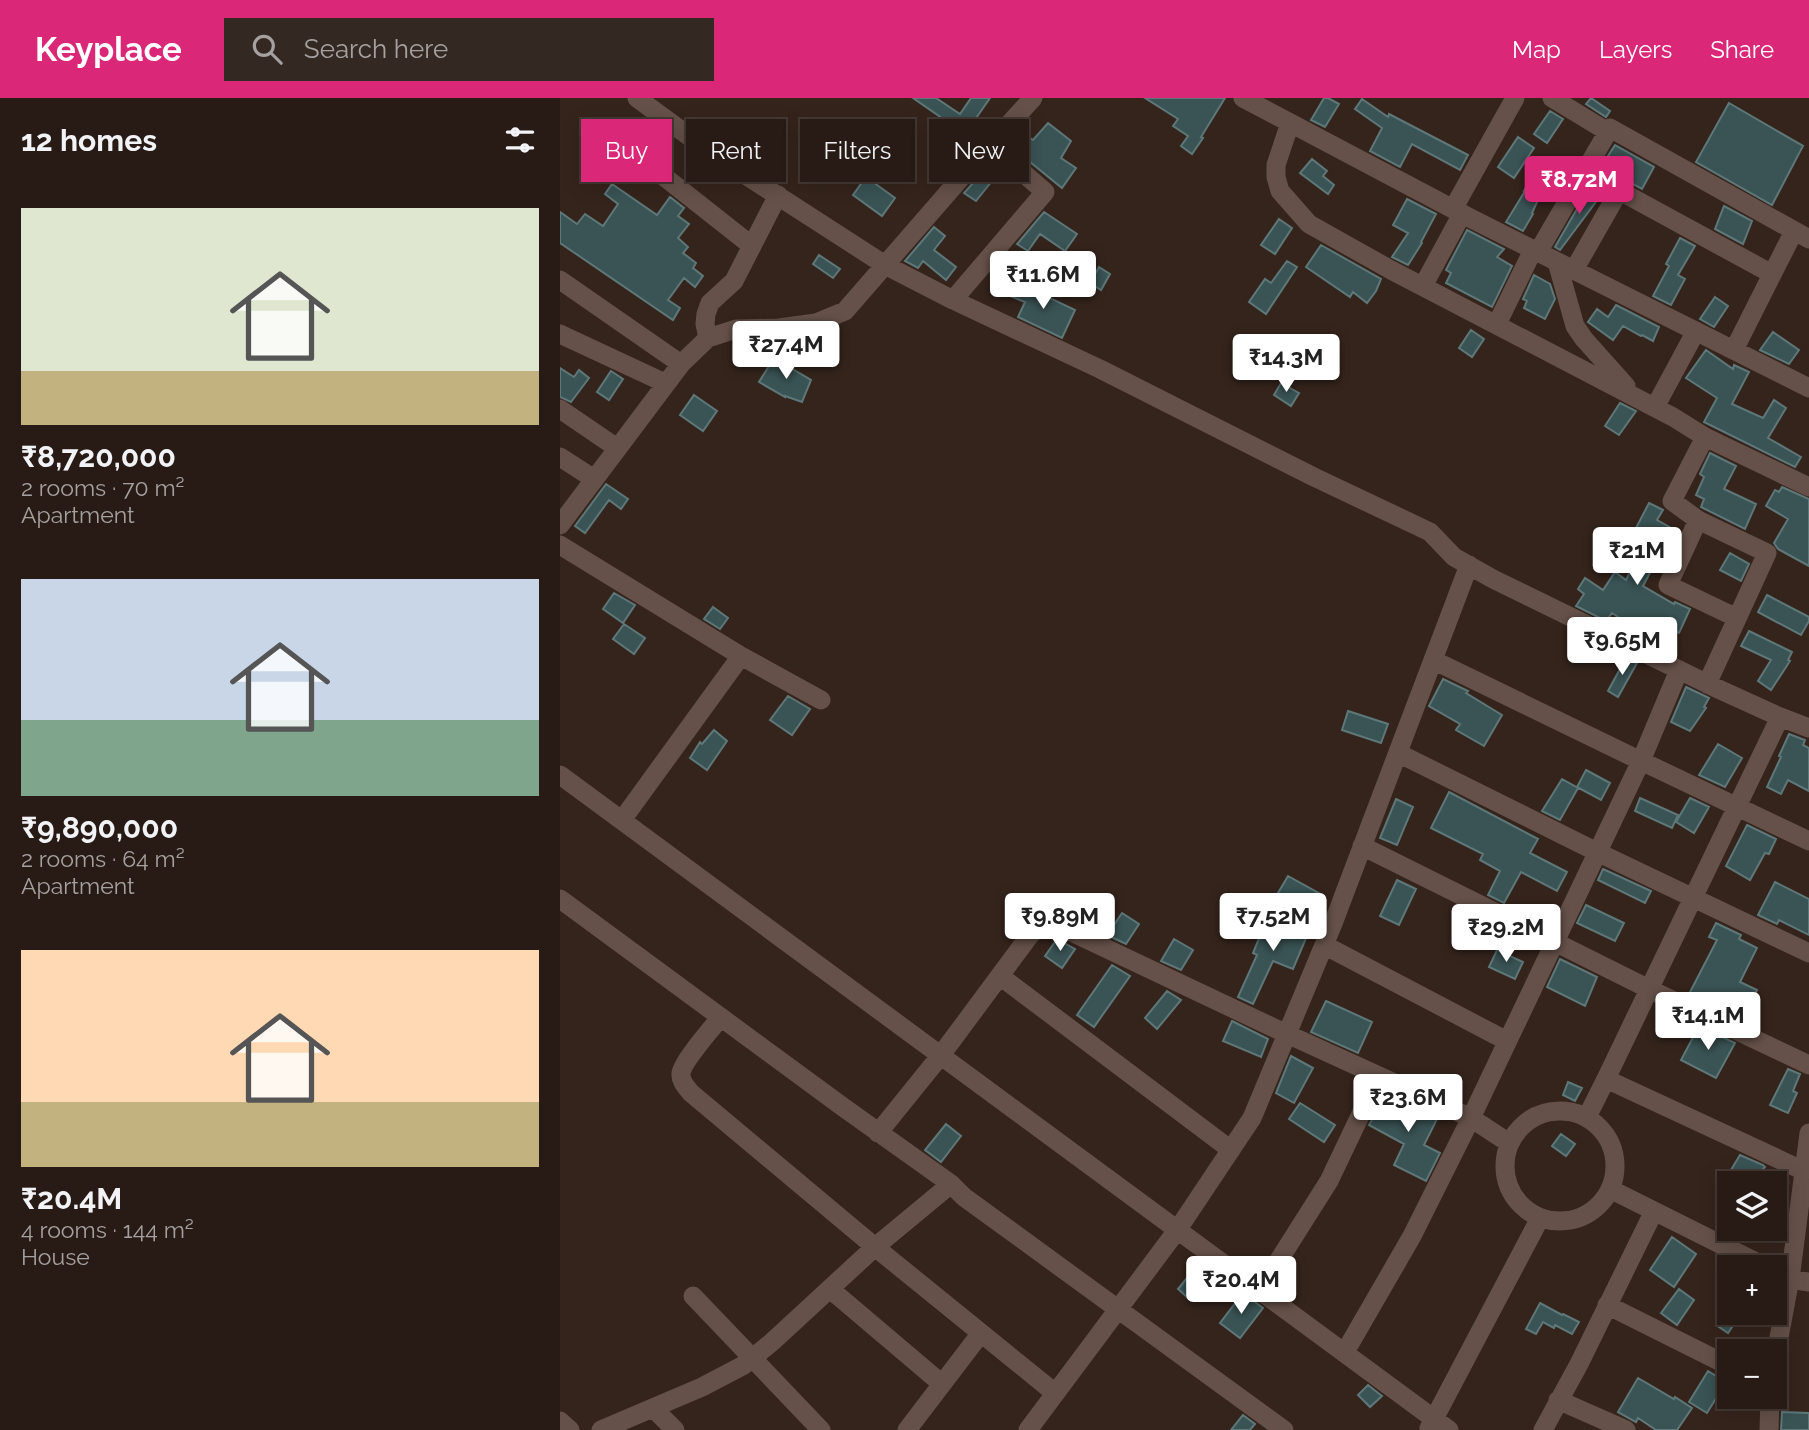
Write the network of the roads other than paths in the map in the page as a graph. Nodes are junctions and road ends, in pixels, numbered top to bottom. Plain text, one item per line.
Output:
1 (637, 98) edge
2 (1033, 98) edge
3 (1243, 98) edge
4 (1515, 98) edge
5 (1552, 98) edge
6 (1013, 119) edge
7 (1290, 123) junction
8 (1608, 132) junction
9 (1585, 172) junction
10 (1029, 178) edge
11 (671, 182) edge
12 (957, 182) edge
13 (1619, 191) junction
14 (778, 195) junction
15 (1457, 212) junction
16 (1802, 235) edge
17 (752, 246) junction
18 (1535, 251) junction
19 (885, 265) junction
20 (1565, 266) junction
21 (1772, 274) junction
22 (560, 280) edge
23 (1423, 286) junction
24 (953, 300) junction
25 (1497, 324) junction
26 (1696, 331) junction
27 (560, 334) edge
28 (708, 338) junction
29 (1734, 350) junction
30 (681, 364) junction
31 (665, 383) junction
32 (1809, 388) edge
33 (1635, 397) junction
34 (1655, 407) junction
35 (560, 409) edge
36 (1705, 436) junction
37 (617, 448) junction
38 (560, 457) edge
39 (594, 479) junction
40 (1809, 486) edge
41 (1698, 520) junction
42 (560, 525) edge
43 (560, 545) edge
44 (1469, 565) junction
45 (1737, 618) junction
46 (741, 656) junction
47 (1433, 660) junction
48 (1679, 670) junction
49 (1707, 684) junction
50 (821, 700) dead end
51 (1780, 717) junction
52 (1809, 728) edge
53 (1398, 753) junction
54 (1641, 761) junction
55 (560, 775) edge
56 (1738, 807) junction
57 (622, 820) junction
58 (1809, 841) edge
59 (1362, 846) junction
60 (1597, 852) junction
61 (560, 899) edge
62 (1693, 899) junction
63 (1554, 942) junction
64 (1324, 945) junction
65 (1809, 953) edge
66 (1000, 976) junction
67 (1649, 989) junction
68 (721, 1017) junction
69 (1287, 1034) junction
70 (1507, 1041) junction
71 (941, 1055) junction
72 (1809, 1065) edge
73 (1379, 1076) junction
74 (1606, 1079) junction
75 (1587, 1117) junction
76 (1471, 1118) junction
77 (878, 1133) junction
78 (1809, 1133) edge
79 (1509, 1143) junction
80 (1231, 1150) junction
81 (1804, 1171) junction
82 (951, 1184) junction
83 (1610, 1189) junction
84 (1654, 1211) junction
85 (1539, 1218) junction
86 (1178, 1229) junction
87 (875, 1247) junction
88 (1742, 1255) edge
89 (1791, 1277) edge
90 (830, 1289) junction
91 (1260, 1290) junction
92 (693, 1296) dead end
93 (1607, 1306) junction
94 (1118, 1309) junction
95 (982, 1333) junction
96 (1779, 1339) edge
97 (1345, 1352) junction
98 (752, 1359) junction
99 (1717, 1360) edge
100 (942, 1384) junction
101 (1055, 1393) junction
102 (1558, 1400) junction
103 (653, 1408) junction
104 (1770, 1409) edge
105 (560, 1421) edge
106 (1437, 1426) edge
107 (1274, 1427) edge
108 (569, 1430) edge
109 (601, 1430) edge
110 (675, 1430) edge
111 (821, 1430) edge
112 (907, 1430) edge
113 (1028, 1430) edge
114 (1542, 1430) edge
115 (1626, 1430) edge
116 (1769, 1430) edge

1 - 14 street
2 - 6 street
3 - 7 street
4 - 15 street
5 - 8 street
7 - 15 street
7 - 23 street
8 - 9 street
8 - 16 street
9 - 13 street
9 - 18 street
10 - 24 street
11 - 17 street
12 - 19 street
13 - 20 street
13 - 21 street
14 - 17 street
14 - 19 street
15 - 18 street
15 - 23 street
16 - 21 street
17 - 28 street
18 - 20 street
18 - 25 street
19 - 24 street
19 - 28 street
20 - 26 street
20 - 33 street
21 - 29 street
22 - 30 street
23 - 25 street
24 - 44 street
25 - 33 street
26 - 29 street
26 - 34 street
27 - 31 street
28 - 30 street
29 - 32 street
30 - 31 street
31 - 37 street
33 - 34 street
34 - 36 street
35 - 37 street
36 - 40 street
36 - 41 street
37 - 39 street
38 - 39 street
39 - 42 street
41 - 45 street
41 - 45 street
43 - 46 street
44 - 47 street
44 - 48 street
45 - 49 street
46 - 50 street
46 - 57 street
47 - 53 street
47 - 54 street
48 - 49 street
48 - 54 street
49 - 51 street
51 - 52 street
51 - 56 street
53 - 59 street
53 - 60 street
54 - 56 street
54 - 60 street
55 - 57 street
56 - 58 street
56 - 62 street
57 - 71 street
59 - 63 street
59 - 64 street
60 - 62 street
60 - 63 street
61 - 68 street
62 - 65 street
62 - 67 street
63 - 67 street
63 - 70 street
64 - 69 street
64 - 70 street
66 - 69 street
66 - 71 street
66 - 80 street
67 - 72 street
67 - 74 street
68 - 77 street
68 - 87 street
69 - 73 street
69 - 80 street
70 - 76 street
71 - 77 street
71 - 86 street
73 - 76 street
73 - 91 street
74 - 75 street
74 - 81 street
75 - 79 street
75 - 83 street
76 - 79 street
76 - 97 street
77 - 82 street
78 - 81 street
79 - 85 street
80 - 86 street
81 - 89 street
82 - 87 street
82 - 94 street
83 - 84 street
83 - 85 street
84 - 88 street
84 - 93 street
85 - 106 street
86 - 91 street
86 - 94 street
87 - 90 street
87 - 95 street
89 - 96 street
90 - 98 street
90 - 100 street
91 - 97 street
92 - 98 street
93 - 99 street
93 - 102 street
94 - 101 street
94 - 107 street
95 - 100 street
95 - 101 street
97 - 106 street
98 - 103 street
98 - 111 street
100 - 112 street
101 - 113 street
102 - 114 street
102 - 115 street
103 - 109 street
103 - 110 street
104 - 116 street
105 - 108 street

